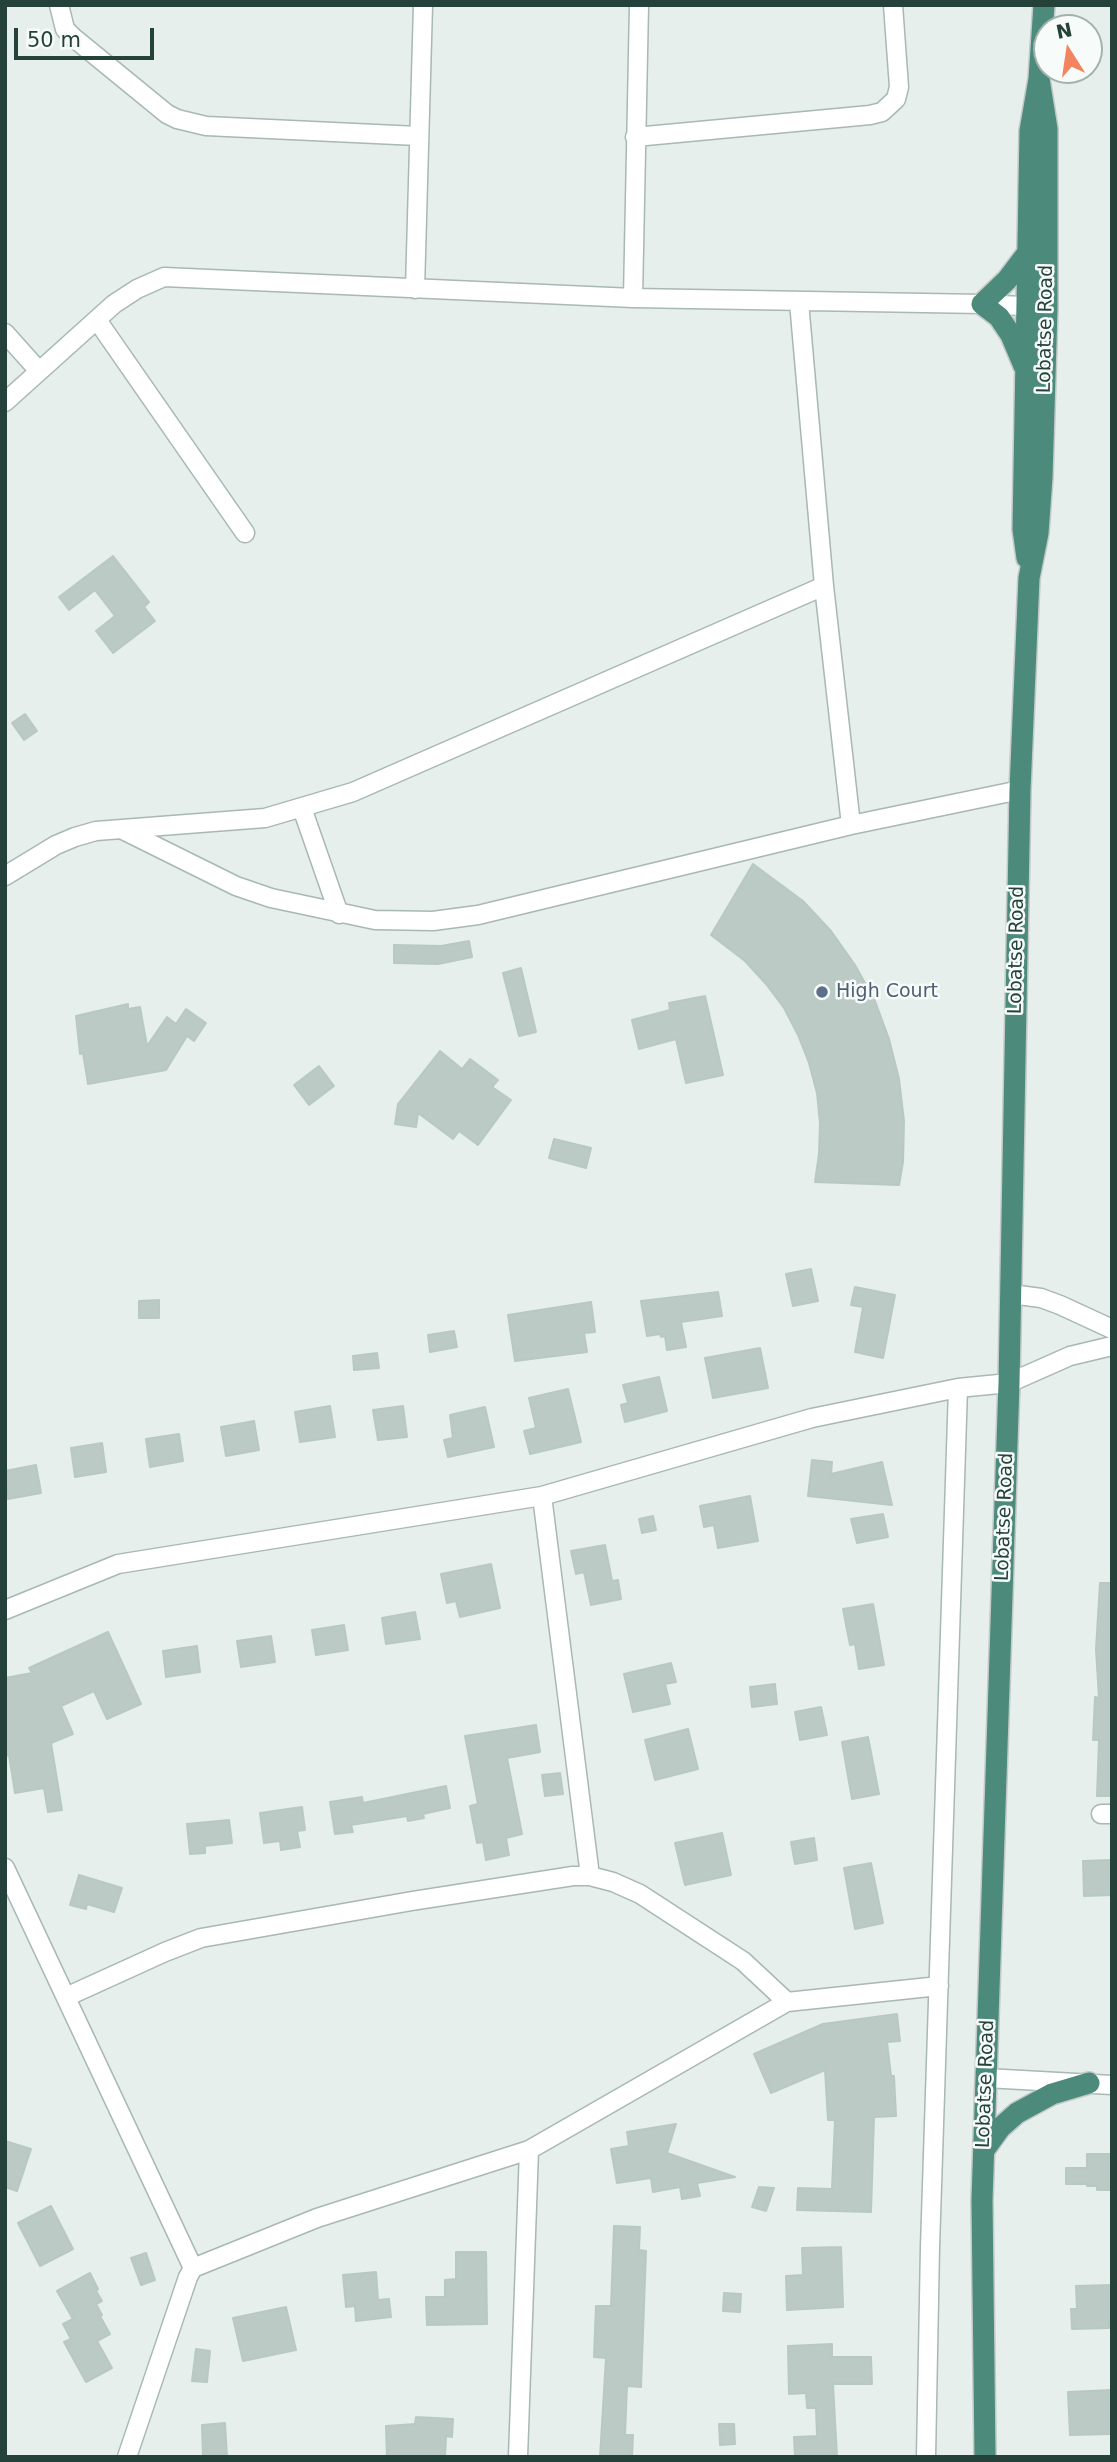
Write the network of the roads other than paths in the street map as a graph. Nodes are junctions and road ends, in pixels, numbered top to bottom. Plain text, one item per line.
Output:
1 (59, 5) edge
2 (422, 5) edge
3 (639, 5) edge
4 (893, 5) edge
5 (1037, 84) edge
6 (1039, 84) edge
7 (418, 136) junction
8 (635, 137) junction
9 (1029, 251) junction
10 (415, 289) junction
11 (633, 298) junction
12 (799, 302) junction
13 (982, 304) junction
14 (1038, 307) junction
15 (97, 320) junction
16 (5, 333) edge
17 (39, 371) junction
18 (1027, 374) junction
19 (5, 402) edge
20 (245, 533) dead end
21 (1029, 578) junction
22 (824, 586) junction
23 (1020, 790) junction
24 (302, 808) junction
25 (851, 825) junction
26 (123, 830) junction
27 (5, 876) edge
28 (339, 914) junction
29 (1011, 1294) junction
30 (1112, 1329) edge
31 (1112, 1346) edge
32 (1009, 1383) junction
33 (958, 1388) junction
34 (542, 1496) junction
35 (5, 1611) edge
36 (5, 1868) edge
37 (590, 1876) junction
38 (939, 1986) junction
39 (66, 1997) junction
40 (787, 2002) junction
41 (986, 2078) junction
42 (1088, 2083) junction
43 (1112, 2085) edge
44 (529, 2150) junction
45 (984, 2150) junction
46 (193, 2268) junction
47 (127, 2457) edge
48 (518, 2457) edge
49 (926, 2457) edge
50 (985, 2457) edge

1 - 7 street
2 - 7 street
3 - 8 street
4 - 8 street
5 - 9 highway, Lobatse Road
6 - 14 highway, Lobatse Road
7 - 10 street
8 - 11 street
9 - 13 highway
9 - 14 highway, Lobatse Road
10 - 11 street
10 - 15 street
11 - 12 street
12 - 13 street
12 - 22 street
13 - 14 street
13 - 18 highway
14 - 18 highway, Lobatse Road
14 - 21 highway, Lobatse Road
15 - 17 street
15 - 20 street
16 - 17 street
17 - 19 street
18 - 21 highway, Lobatse Road
21 - 23 highway, Lobatse Road
22 - 24 street
22 - 25 street
23 - 25 street
23 - 29 highway, Lobatse Road
24 - 26 street
24 - 28 street
25 - 28 street
26 - 27 street
26 - 28 street
29 - 30 street
29 - 32 highway, Lobatse Road
31 - 32 street
32 - 33 street
32 - 41 highway, Lobatse Road
33 - 34 street
33 - 38 street
34 - 35 street
34 - 37 street
36 - 39 street
37 - 39 street
37 - 40 street
38 - 40 street
38 - 49 street
39 - 46 street
40 - 44 street
41 - 42 street
41 - 45 highway, Lobatse Road
42 - 43 street
42 - 45 highway
44 - 46 street
44 - 48 street
45 - 50 highway, Lobatse Road
46 - 47 street

